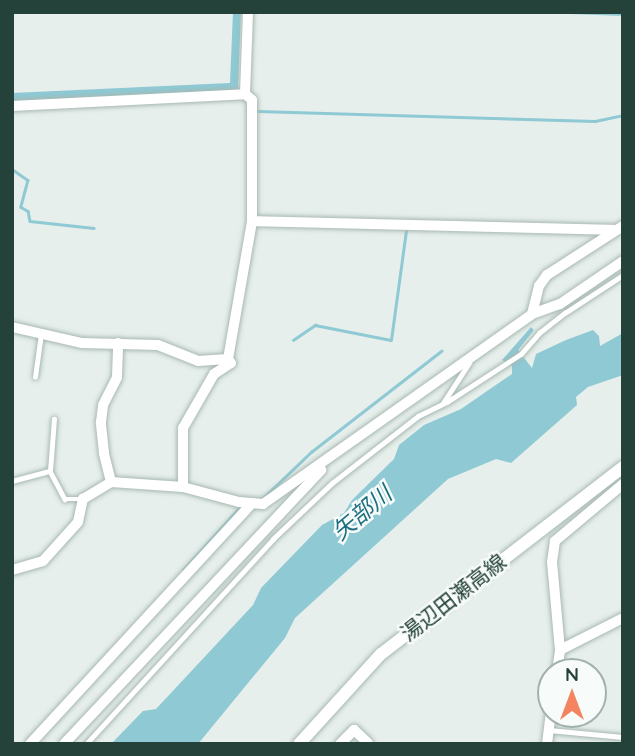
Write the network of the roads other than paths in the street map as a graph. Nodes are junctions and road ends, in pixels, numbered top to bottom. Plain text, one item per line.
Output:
1 (248, 12) edge
2 (245, 94) junction
3 (12, 106) edge
4 (252, 221) junction
5 (619, 228) edge
6 (623, 261) edge
7 (623, 275) edge
8 (532, 314) junction
9 (12, 327) edge
10 (41, 334) junction
11 (118, 343) junction
12 (475, 353) junction
13 (228, 359) junction
14 (35, 377) dead end
15 (442, 404) junction
16 (54, 419) dead end
17 (328, 461) junction
18 (623, 467) edge
19 (50, 471) junction
20 (12, 481) edge
21 (111, 482) junction
22 (623, 484) edge
23 (183, 487) junction
24 (83, 499) junction
25 (252, 503) junction
26 (12, 570) edge
27 (623, 618) edge
28 (560, 650) junction
29 (559, 658) edge
30 (549, 730) joint
31 (623, 737) edge
32 (368, 743) edge
33 (30, 744) edge
34 (64, 744) edge
35 (86, 744) edge
36 (299, 744) edge
37 (340, 744) edge
38 (547, 744) edge

1 - 2 street
2 - 3 street
2 - 4 street
4 - 5 street
4 - 13 street
5 - 8 street
6 - 8 street
7 - 15 lane
8 - 12 street
9 - 10 street
10 - 11 street
10 - 14 lane
11 - 13 street
11 - 21 street
12 - 15 lane
12 - 17 street
13 - 23 street
15 - 35 lane
16 - 19 lane
17 - 25 street
17 - 34 street
18 - 36 main road, 湯辺田瀬高線
19 - 20 lane
19 - 24 lane
21 - 23 street
21 - 24 street
22 - 28 street
23 - 25 street
24 - 26 street
25 - 33 street
27 - 28 street
28 - 29 street
30 - 31 lane
30 - 38 street
32 - 37 street

